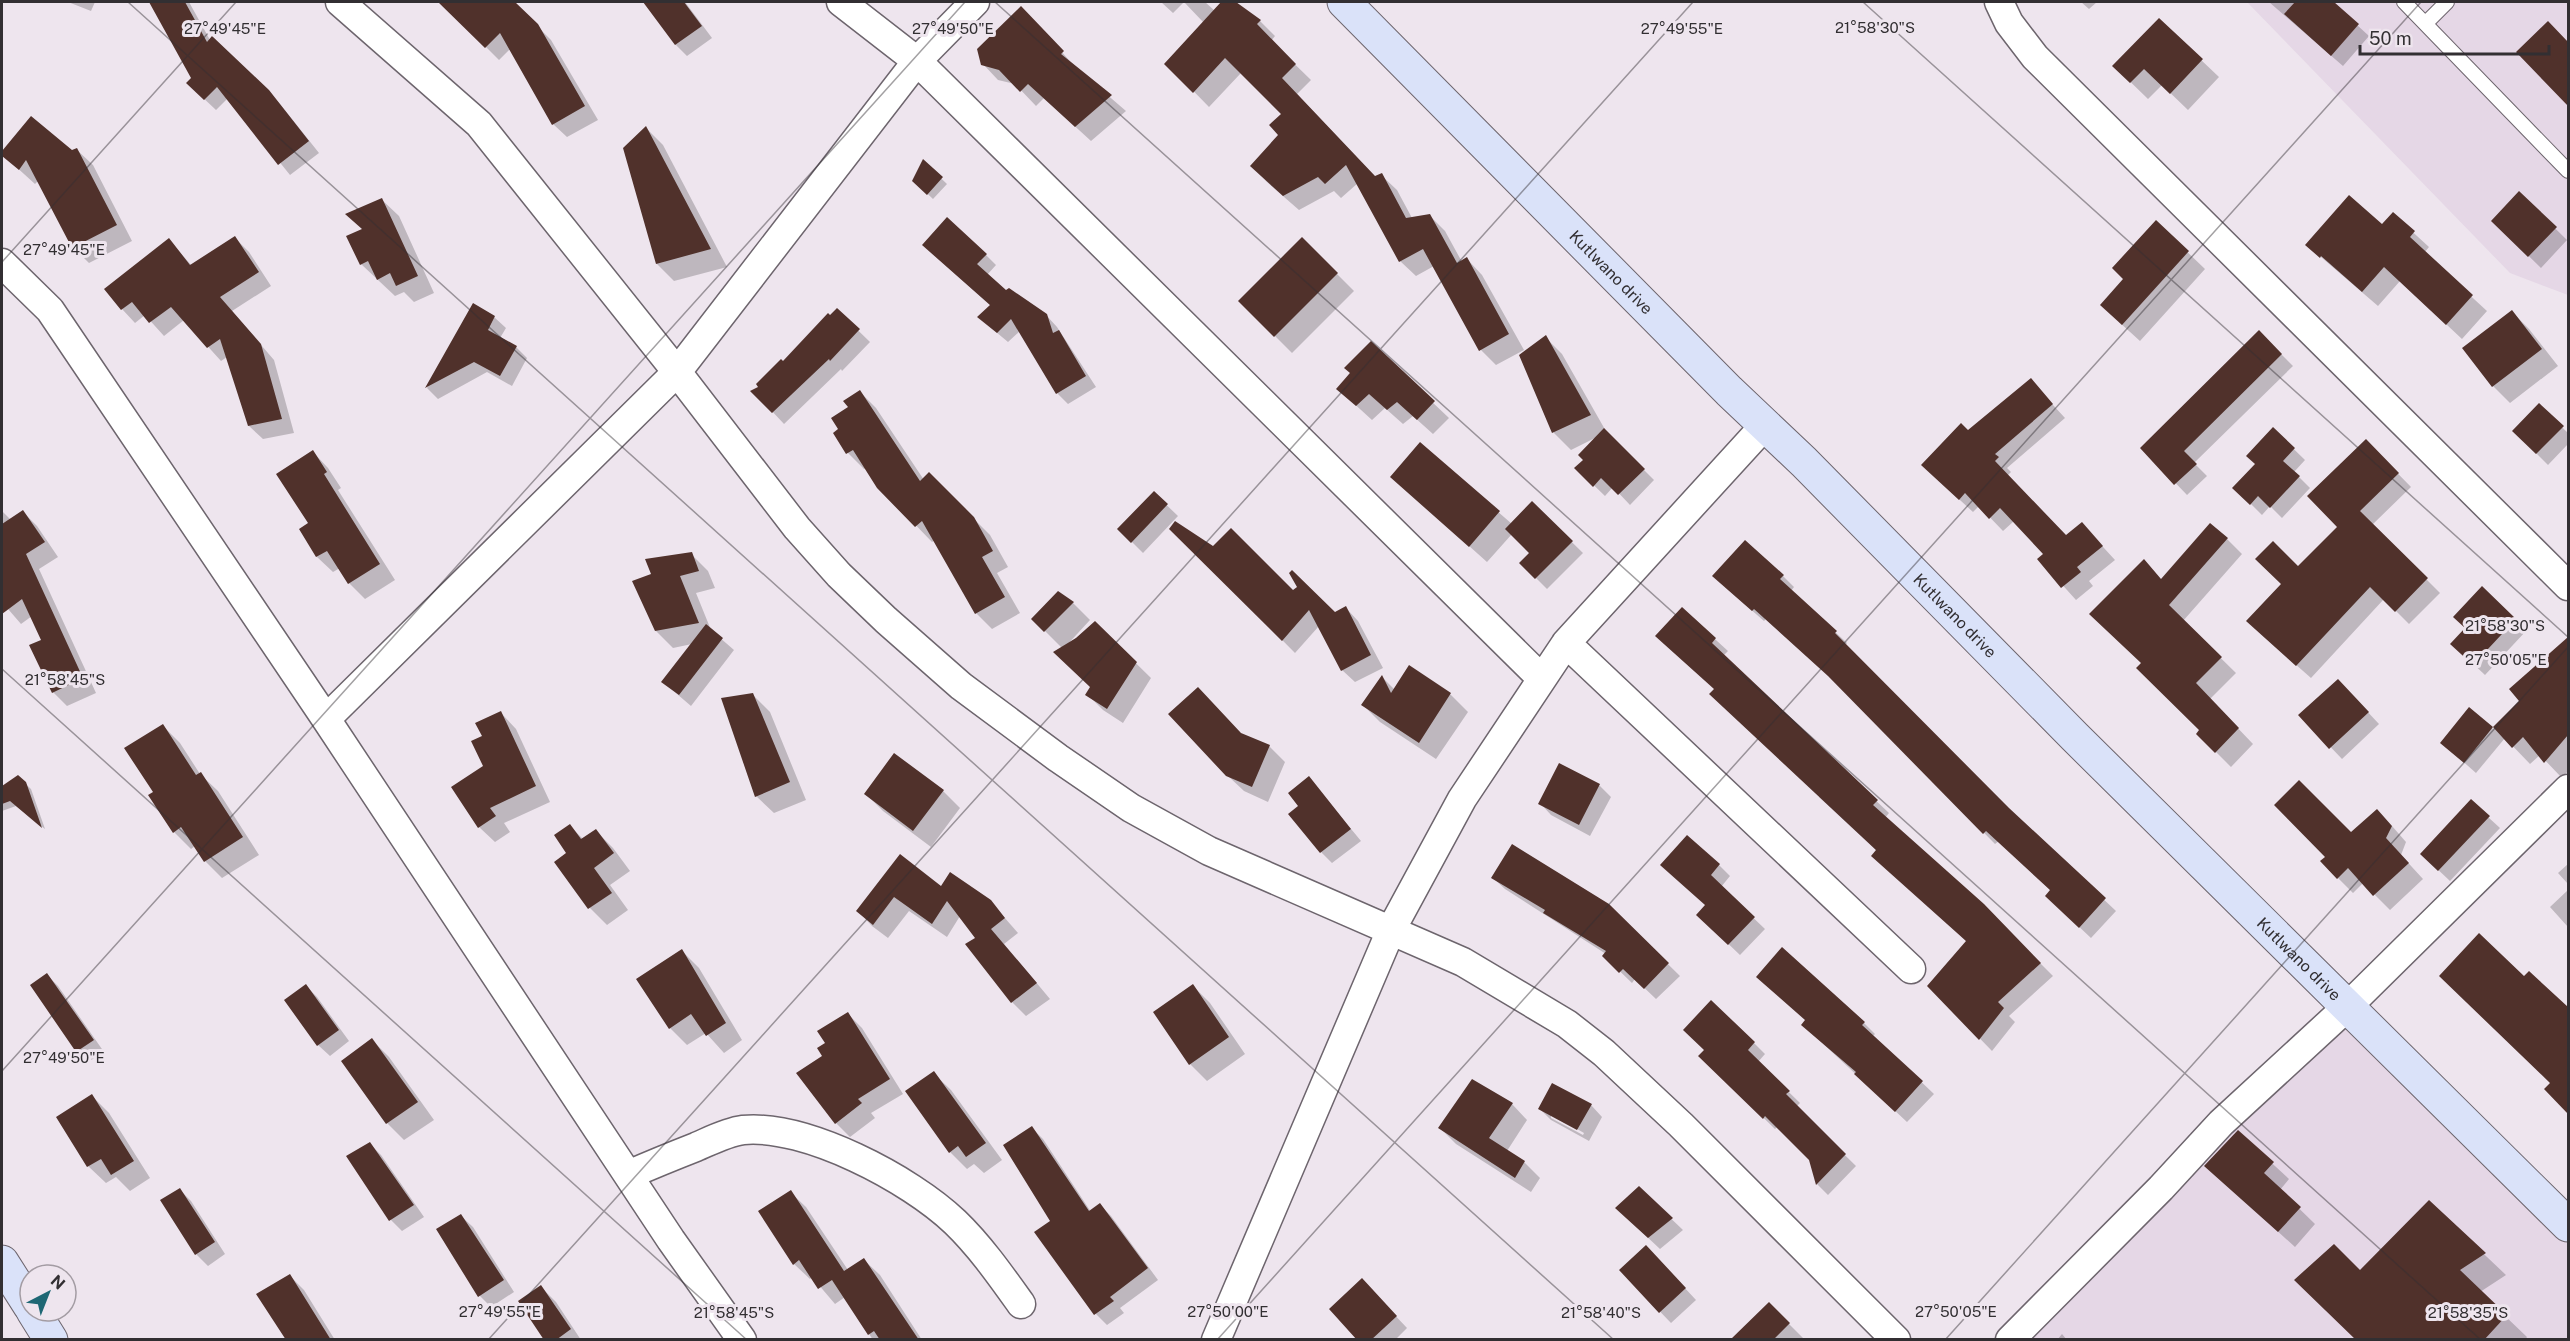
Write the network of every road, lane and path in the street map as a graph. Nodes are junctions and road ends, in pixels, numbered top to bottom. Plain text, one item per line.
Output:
1 (340, 2) edge
2 (841, 2) edge
3 (975, 2) edge
4 (1344, 2) edge
5 (1999, 2) edge
6 (2404, 2) edge
7 (2447, 2) edge
8 (2426, 23) junction
9 (917, 61) junction
10 (2568, 171) edge
11 (2, 263) edge
12 (677, 372) junction
13 (1766, 424) junction
14 (2568, 586) edge
15 (1566, 643) junction
16 (1541, 678) junction
17 (326, 719) junction
18 (2568, 789) edge
19 (1391, 930) junction
20 (1911, 969) dead end
21 (2347, 1007) junction
22 (628, 1174) junction
23 (2568, 1225) edge
24 (2, 1262) edge
25 (18, 1287) edge
26 (1021, 1304) dead end
27 (40, 1323) edge
28 (1222, 1336) edge
29 (51, 1340) edge
30 (742, 1340) edge
31 (1896, 1340) edge
32 (2010, 1340) edge

1 - 12 street
2 - 9 street
3 - 9 street
4 - 13 street, Kutlwano drive
5 - 14 street
6 - 8 lane
7 - 8 lane
8 - 10 lane
9 - 12 street
9 - 16 street
11 - 17 street
12 - 17 street
12 - 19 street
13 - 15 street
13 - 21 street, Kutlwano drive
15 - 16 street
15 - 20 street
16 - 19 street
17 - 22 street
18 - 21 street
19 - 28 street
19 - 31 street
21 - 23 street, Kutlwano drive
21 - 32 street
22 - 26 street
22 - 30 street
24 - 25 street
27 - 29 street

